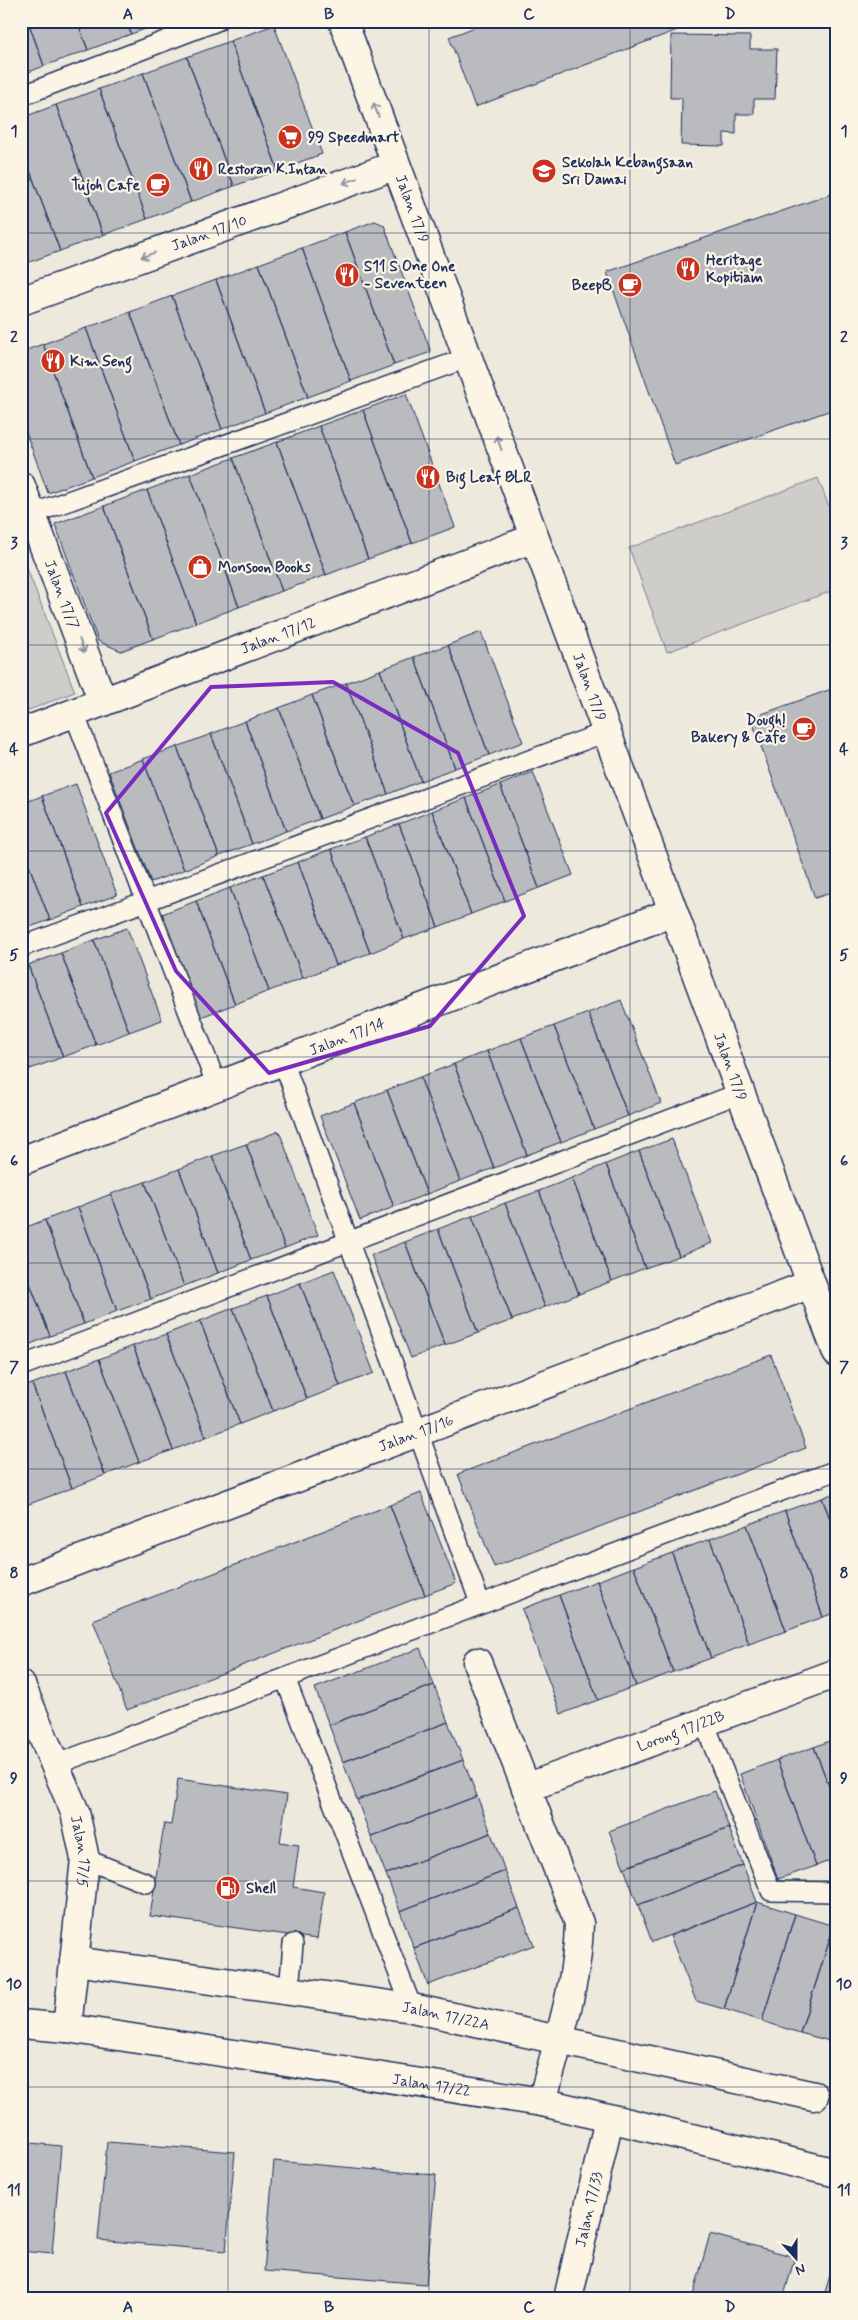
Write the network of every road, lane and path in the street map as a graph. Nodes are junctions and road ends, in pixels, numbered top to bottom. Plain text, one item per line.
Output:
1 (217, 21) edge
2 (343, 21) edge
3 (21, 96) edge
4 (396, 165) junction
5 (21, 301) edge
6 (467, 358) junction
7 (21, 486) edge
8 (32, 514) junction
9 (534, 538) junction
10 (103, 702) junction
11 (74, 713) junction
12 (606, 732) junction
13 (21, 734) edge
14 (146, 900) junction
15 (673, 912) junction
16 (21, 947) edge
17 (283, 1061) junction
18 (217, 1086) junction
19 (740, 1093) junction
20 (21, 1161) edge
21 (348, 1242) junction
22 (811, 1284) junction
23 (837, 1353) edge
24 (21, 1366) edge
25 (418, 1432) junction
26 (837, 1470) edge
27 (21, 1582) edge
28 (480, 1604) junction
29 (477, 1662) dead end
30 (837, 1673) edge
31 (285, 1678) junction
32 (21, 1685) edge
33 (704, 1722) junction
34 (56, 1764) junction
35 (526, 1788) junction
36 (85, 1859) junction
37 (146, 1883) dead end
38 (837, 1892) edge
39 (293, 1944) dead end
40 (74, 1961) junction
41 (289, 1992) junction
42 (412, 2008) junction
43 (21, 2024) edge
44 (67, 2028) junction
45 (559, 2041) junction
46 (814, 2096) dead end
47 (542, 2102) junction
48 (610, 2118) junction
49 (837, 2173) edge
50 (568, 2299) edge

1 - 3 lane
4 -> 2 street, Jalan 17/9
4 -> 5 street, Jalan 17/10
4 - 6 street, Jalan 17/9
6 - 8 lane
9 -> 6 street, Jalan 17/9
7 - 8 street, Jalan 17/7
8 -> 10 street, Jalan 17/7
9 - 10 street, Jalan 17/12
9 - 12 street, Jalan 17/9
10 - 11 street, Jalan 17/12
11 - 13 street, Jalan 17/12
11 - 14 lane
12 - 14 lane
12 - 15 street, Jalan 17/9
14 - 16 lane
14 - 18 lane
15 - 17 street, Jalan 17/14
15 - 19 street, Jalan 17/9
17 - 18 street, Jalan 17/14
17 - 21 lane
18 - 20 street, Jalan 17/14
19 - 21 lane
19 - 22 street, Jalan 17/9
21 - 24 lane
21 - 25 lane
22 - 23 street, Jalan 17/9
22 - 25 street, Jalan 17/16
25 - 27 street, Jalan 17/16
25 - 28 lane
26 - 28 lane
28 - 31 lane
29 - 35 street
30 - 33 street, Lorong 17/22B
31 - 34 lane
31 - 42 lane
32 - 34 street, Jalan 17/5
33 - 35 street, Lorong 17/22B
33 - 38 lane
34 - 36 street, Jalan 17/5
35 - 45 street
36 - 37 lane
36 - 40 street, Jalan 17/5
39 - 41 lane
40 - 41 street, Jalan 17/22A
40 - 44 street, Jalan 17/5
41 - 42 street, Jalan 17/22A
42 - 45 street, Jalan 17/22A
43 - 44 street, Jalan 17/22
44 - 47 street, Jalan 17/22
45 - 46 street, Jalan 17/22A
45 - 47 street
47 - 48 street, Jalan 17/22
48 - 49 street, Jalan 17/22
48 - 50 street, Jalan 17/33

